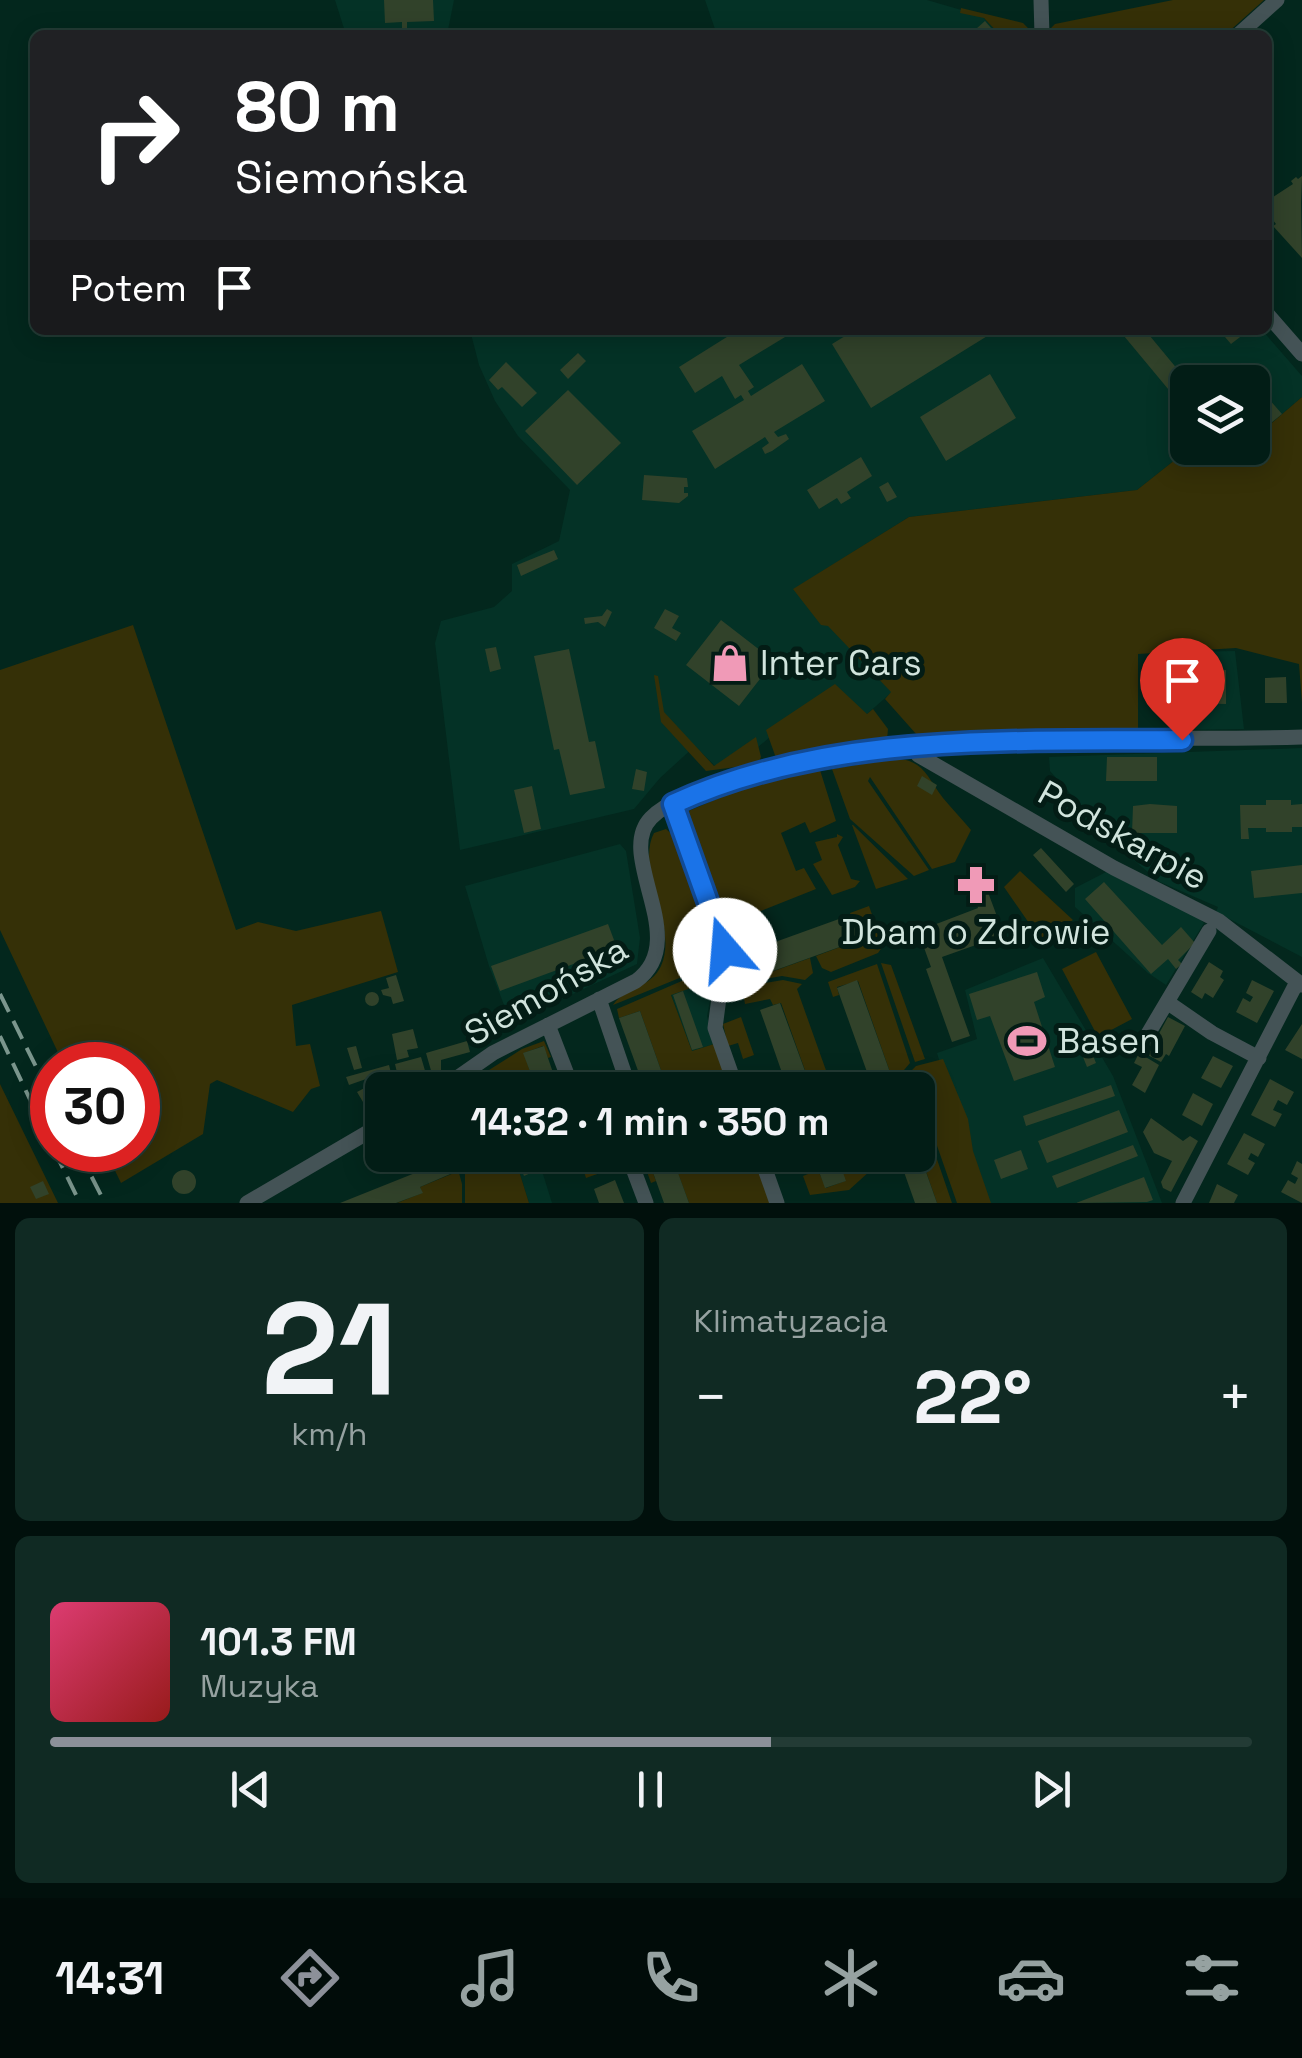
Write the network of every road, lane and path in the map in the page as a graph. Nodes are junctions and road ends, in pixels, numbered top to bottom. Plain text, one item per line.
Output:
1 (1041, 0) edge
2 (1278, 0) edge
3 (1042, 30) edge
4 (1244, 30) edge
5 (1272, 320) edge
6 (1302, 354) edge
7 (1302, 737) edge
8 (912, 745) junction
9 (673, 804) junction
10 (1209, 931) dead end
11 (1300, 984) edge
12 (599, 999) junction
13 (1166, 1002) junction
14 (548, 1025) junction
15 (1145, 1039) dead end
16 (1259, 1058) junction
17 (466, 1072) edge
18 (566, 1072) edge
19 (624, 1072) edge
20 (731, 1072) edge
21 (365, 1134) edge
22 (634, 1172) edge
23 (766, 1172) edge
24 (248, 1203) edge
25 (646, 1203) edge
26 (777, 1203) edge
27 (1183, 1203) edge

1 - 3 street
2 - 4 street
5 - 6 street
7 - 8 street, Siemońska
8 - 9 street, Siemońska
8 - 11 street, Podskarpie
9 - 12 street, Siemońska
9 - 20 street
10 - 13 street
11 - 16 street
12 - 14 street, Siemońska
12 - 19 street
13 - 15 street
13 - 16 street
14 - 17 street, Siemońska
14 - 18 street
16 - 27 street
21 - 24 street
22 - 25 street
23 - 26 street

